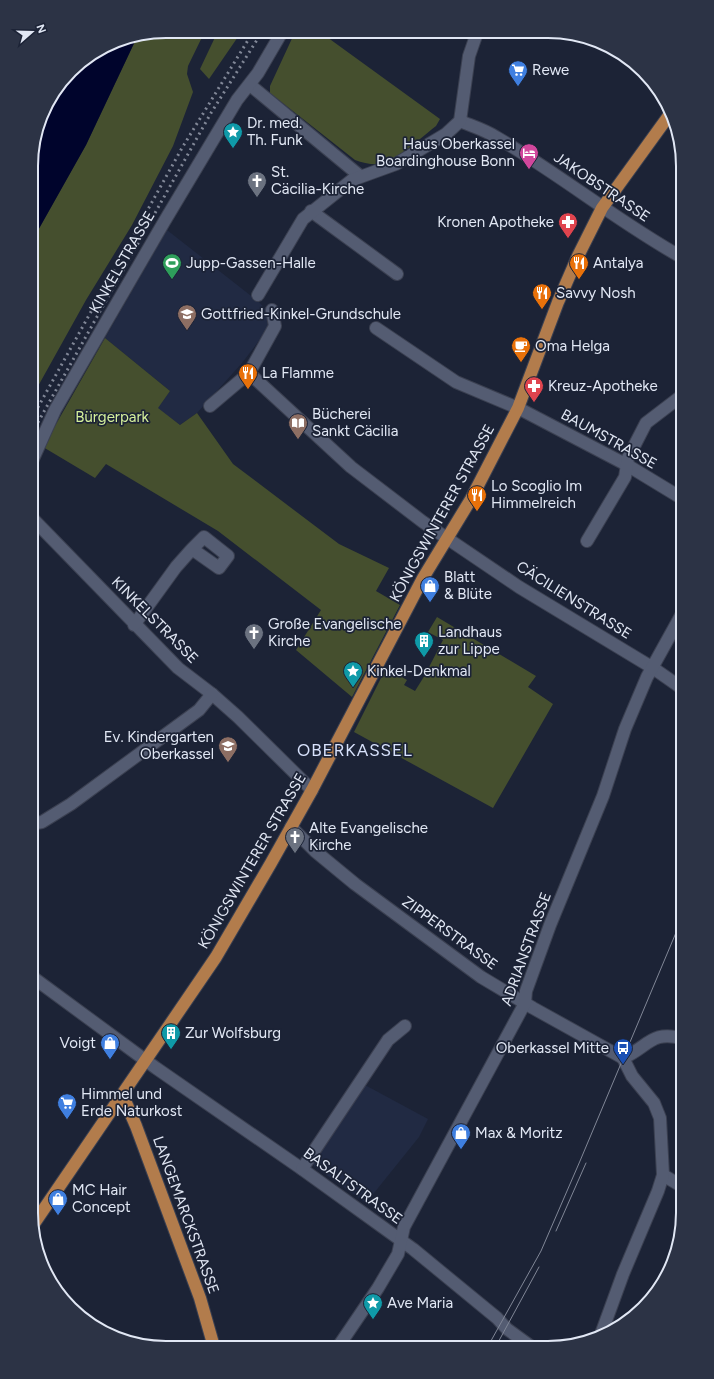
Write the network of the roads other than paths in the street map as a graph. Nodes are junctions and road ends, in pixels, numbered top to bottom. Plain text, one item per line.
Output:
1 (278, 38) edge
2 (475, 38) edge
3 (250, 85) junction
4 (667, 119) edge
5 (460, 121) junction
6 (360, 176) junction
7 (602, 208) junction
8 (311, 211) junction
9 (676, 254) edge
10 (398, 274) dead end
11 (258, 296) dead end
12 (272, 310) dead end
13 (376, 328) dead end
14 (249, 373) junction
15 (676, 400) edge
16 (210, 406) dead end
17 (518, 408) junction
18 (38, 448) edge
19 (627, 466) junction
20 (676, 495) edge
21 (38, 524) edge
22 (448, 538) junction
23 (587, 541) dead end
24 (192, 549) dead end
25 (134, 625) junction
26 (676, 625) edge
27 (653, 668) junction
28 (676, 684) edge
29 (212, 694) junction
30 (312, 790) junction
31 (38, 823) edge
32 (291, 827) junction
33 (38, 981) edge
34 (526, 1003) junction
35 (406, 1026) dead end
36 (676, 1038) edge
37 (623, 1058) junction
38 (146, 1061) junction
39 (123, 1096) junction
40 (302, 1169) junction
41 (663, 1174) junction
42 (676, 1182) edge
43 (38, 1217) edge
44 (400, 1241) junction
45 (602, 1329) edge
46 (212, 1341) edge
47 (342, 1341) edge
48 (524, 1341) edge

1 - 3 street, KINKELSTRASSE
2 - 5 street
3 - 6 street
3 - 18 street, KINKELSTRASSE
4 - 7 main road, KÖNIGSWINTERER STRASSE
5 - 6 street
5 - 7 street, JAKOBSTRASSE
6 - 8 street
7 - 9 street, JAKOBSTRASSE
7 - 17 main road, KÖNIGSWINTERER STRASSE
8 - 10 street
8 - 11 street
12 - 14 street
13 - 17 street, BAUMSTRASSE
14 - 16 street
14 - 22 street, CÄCILIENSTRASSE
15 - 19 street
17 - 19 street, BAUMSTRASSE
17 - 22 main road, KÖNIGSWINTERER STRASSE
19 - 20 street, BAUMSTRASSE
19 - 23 street
21 - 25 street, KINKELSTRASSE
22 - 27 street, CÄCILIENSTRASSE
22 - 30 main road, KÖNIGSWINTERER STRASSE
24 - 25 street
25 - 29 street, KINKELSTRASSE
26 - 27 street, ADRIANSTRASSE
27 - 28 street, CÄCILIENSTRASSE
27 - 34 street, ADRIANSTRASSE
29 - 30 street, KINKELSTRASSE
29 - 31 street
30 - 32 main road, KÖNIGSWINTERER STRASSE
32 - 34 street, ZIPPERSTRASSE
32 - 38 main road, KÖNIGSWINTERER STRASSE
33 - 38 street, BASALTSTRASSE
34 - 37 street, ZIPPERSTRASSE
34 - 44 street, ADRIANSTRASSE
35 - 40 street
36 - 37 street
37 - 41 street
38 - 39 main road, KÖNIGSWINTERER STRASSE
38 - 40 street, BASALTSTRASSE
39 - 43 main road, KÖNIGSWINTERER STRASSE
39 - 46 main road, LANGEMARCKSTRASSE
40 - 44 street, BASALTSTRASSE
41 - 42 street
41 - 45 street
44 - 47 street, ADRIANSTRASSE
44 - 48 street, BASALTSTRASSE

